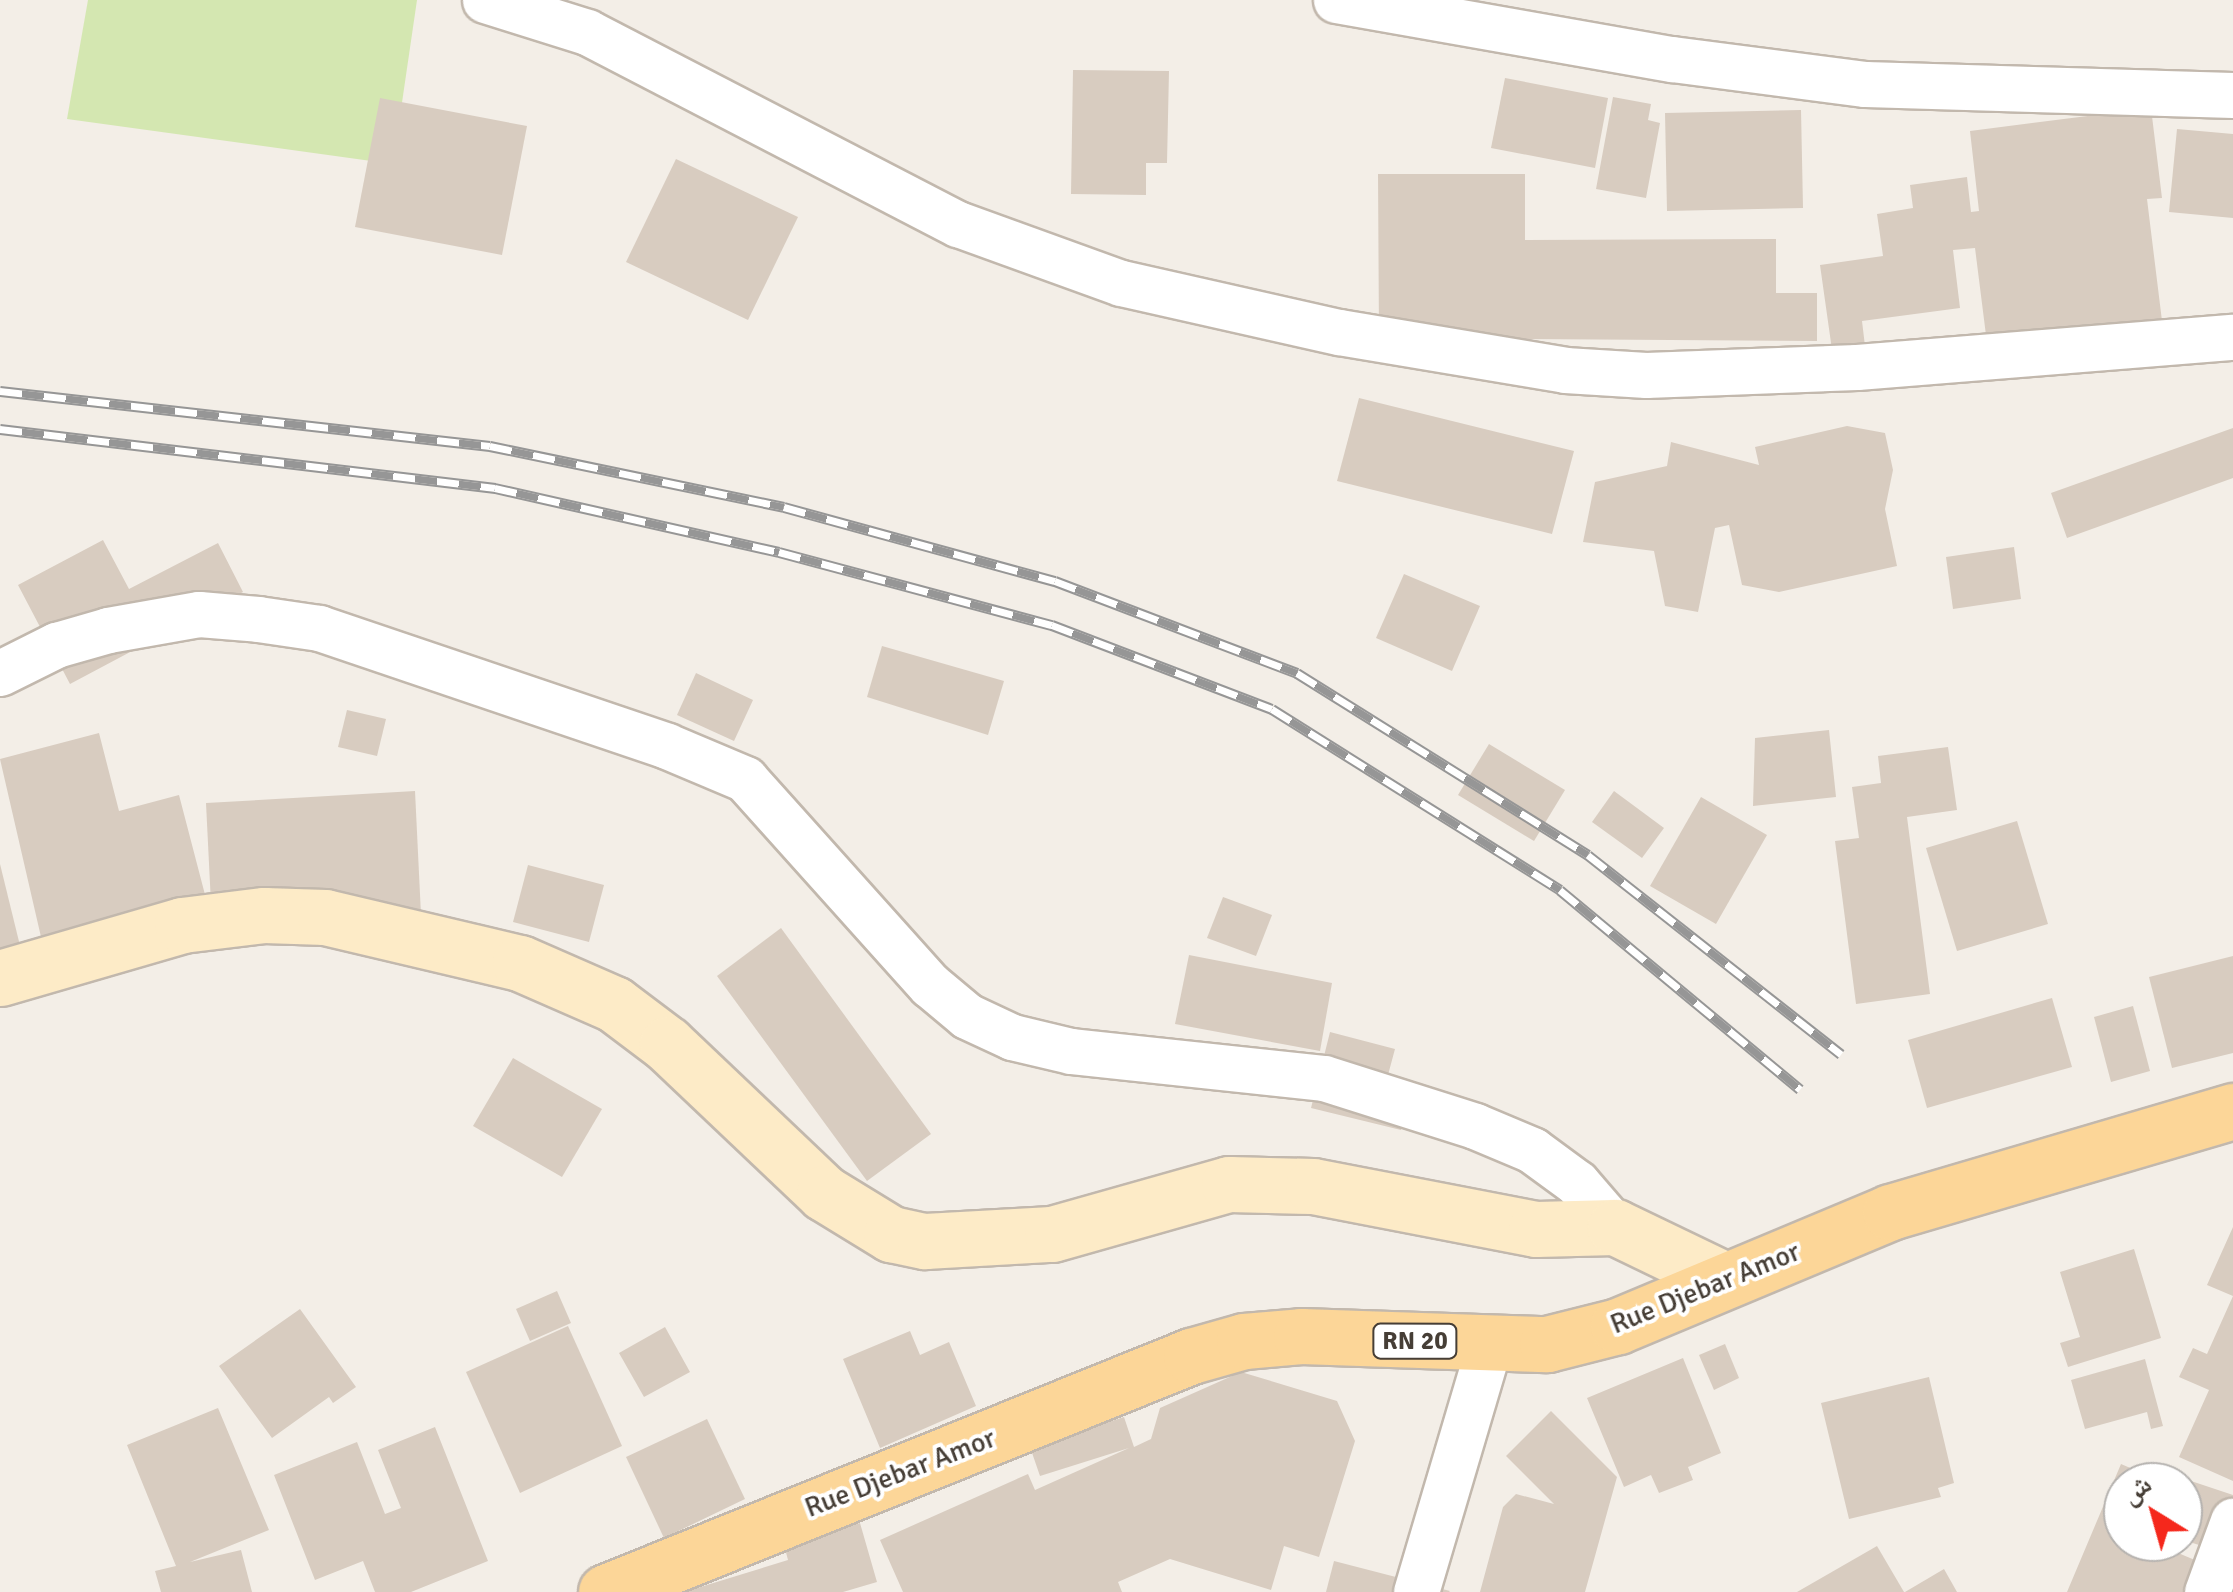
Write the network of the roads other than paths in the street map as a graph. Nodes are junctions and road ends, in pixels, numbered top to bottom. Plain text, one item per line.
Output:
1 (486, 0) edge
2 (1336, 0) edge
3 (545, 5) edge
4 (2233, 95) edge
5 (2233, 337) edge
6 (0, 673) edge
7 (0, 978) edge
8 (2233, 1111) edge
9 (1615, 1227) junction
10 (1722, 1278) junction
11 (1489, 1346) junction
12 (2233, 1521) edge
13 (606, 1592) edge
14 (1416, 1592) edge
15 (2206, 1592) edge

1 - 3 street
2 - 4 street
3 - 5 street
6 - 9 street
7 - 9 street
8 - 10 main road, Rue Djebar Amor / RN 20
9 - 10 street
10 - 11 main road, Rue Djebar Amor / RN 20
11 - 13 main road, Rue Djebar Amor / RN 20
11 - 14 street
12 - 15 street

